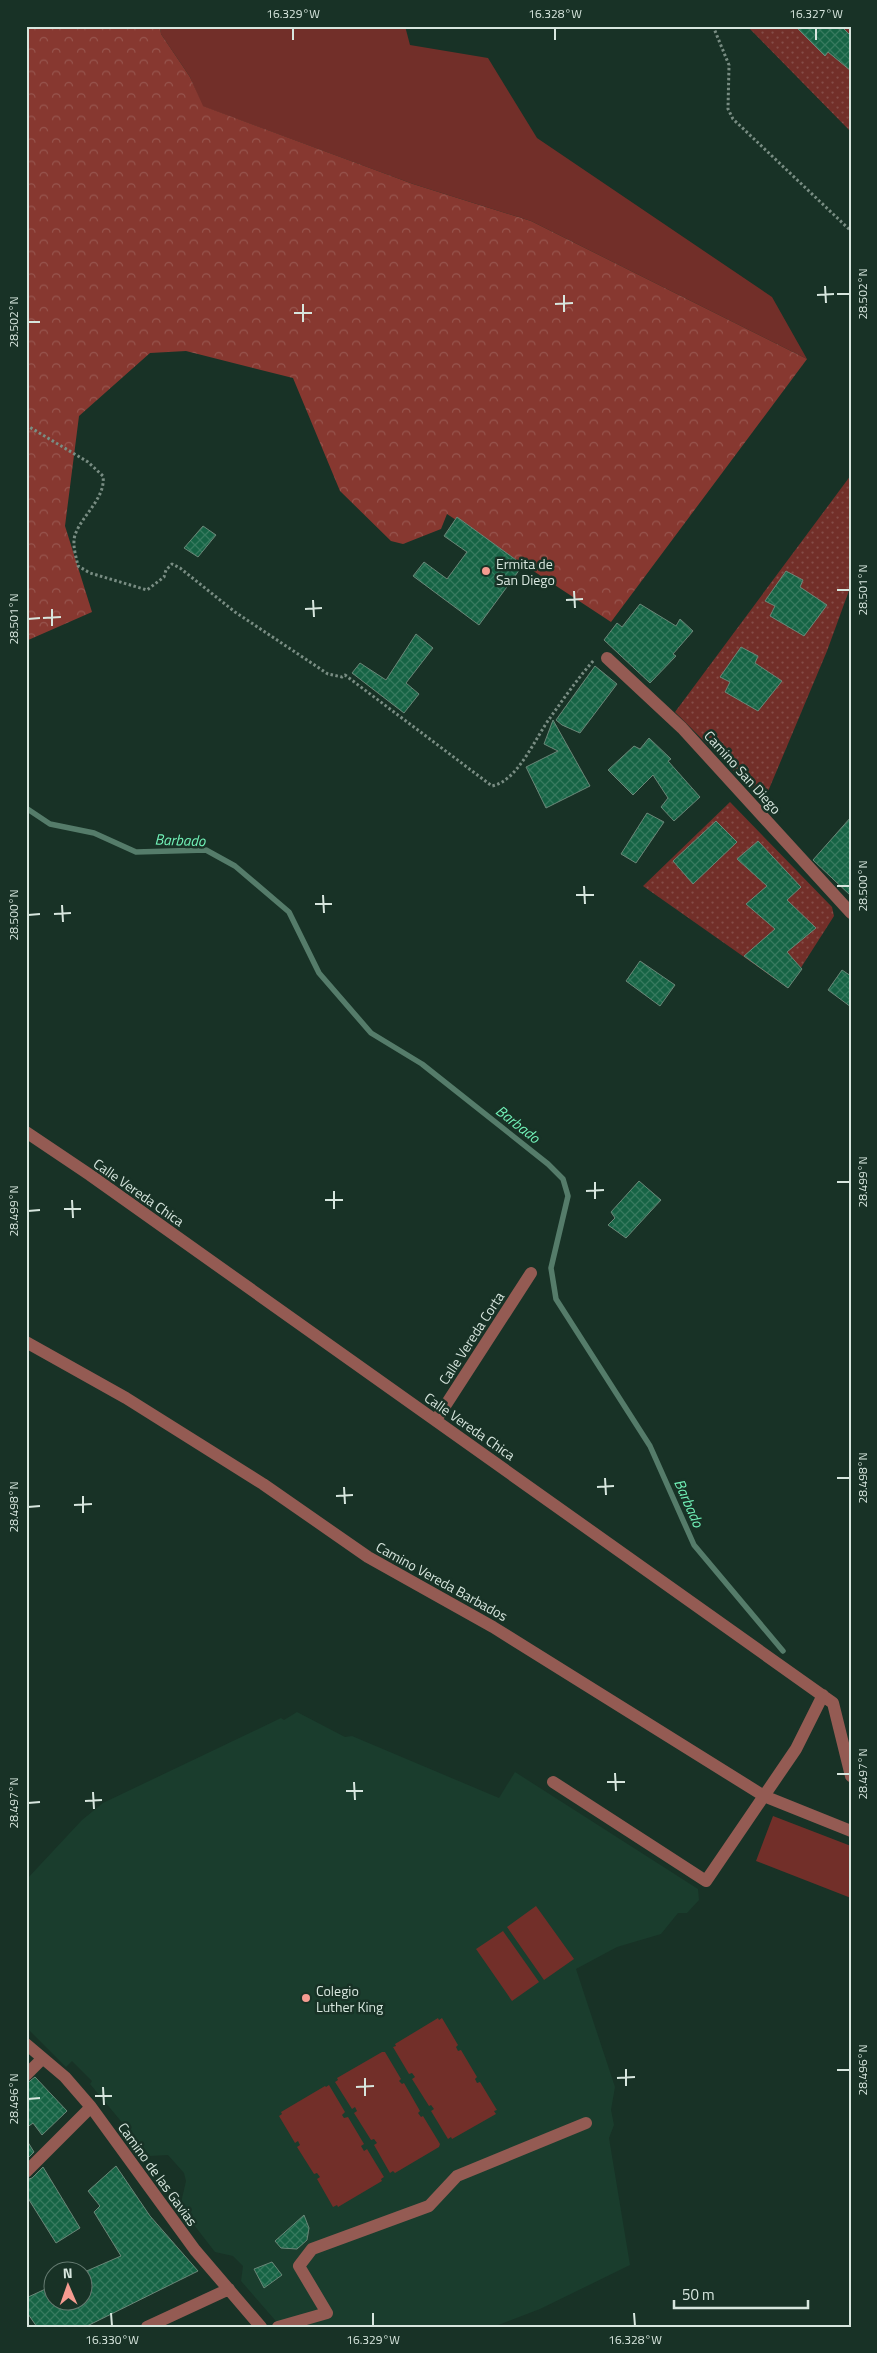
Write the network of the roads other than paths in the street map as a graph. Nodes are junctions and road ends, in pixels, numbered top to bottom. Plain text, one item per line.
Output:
1 (607, 658) road end
2 (849, 907) edge
3 (26, 1132) edge
4 (531, 1273) dead end
5 (26, 1342) edge
6 (436, 1420) junction
7 (823, 1696) junction
8 (851, 1776) edge
9 (553, 1782) dead end
10 (764, 1796) junction
11 (851, 1831) edge
12 (26, 2044) edge
13 (42, 2059) junction
14 (26, 2075) edge
15 (90, 2107) junction
16 (586, 2124) dead end
17 (26, 2172) edge
18 (229, 2289) junction
19 (147, 2327) edge
20 (261, 2327) edge
21 (278, 2327) edge

1 - 2 street, Camino San Diego
3 - 6 street, Calle Vereda Chica
4 - 6 street, Calle Vereda Corta
5 - 10 street, Camino Vereda Barbados
6 - 7 street, Calle Vereda Chica
7 - 8 street, Calle Vereda Chica
7 - 10 street
9 - 10 street
10 - 11 street, Camino Vereda Barbados
12 - 13 street, Camino de las Gavias
13 - 14 street
13 - 15 street, Camino de las Gavias
15 - 17 street
15 - 18 street, Camino de las Gavias
16 - 21 street
18 - 19 street
18 - 20 street, Camino de las Gavias

